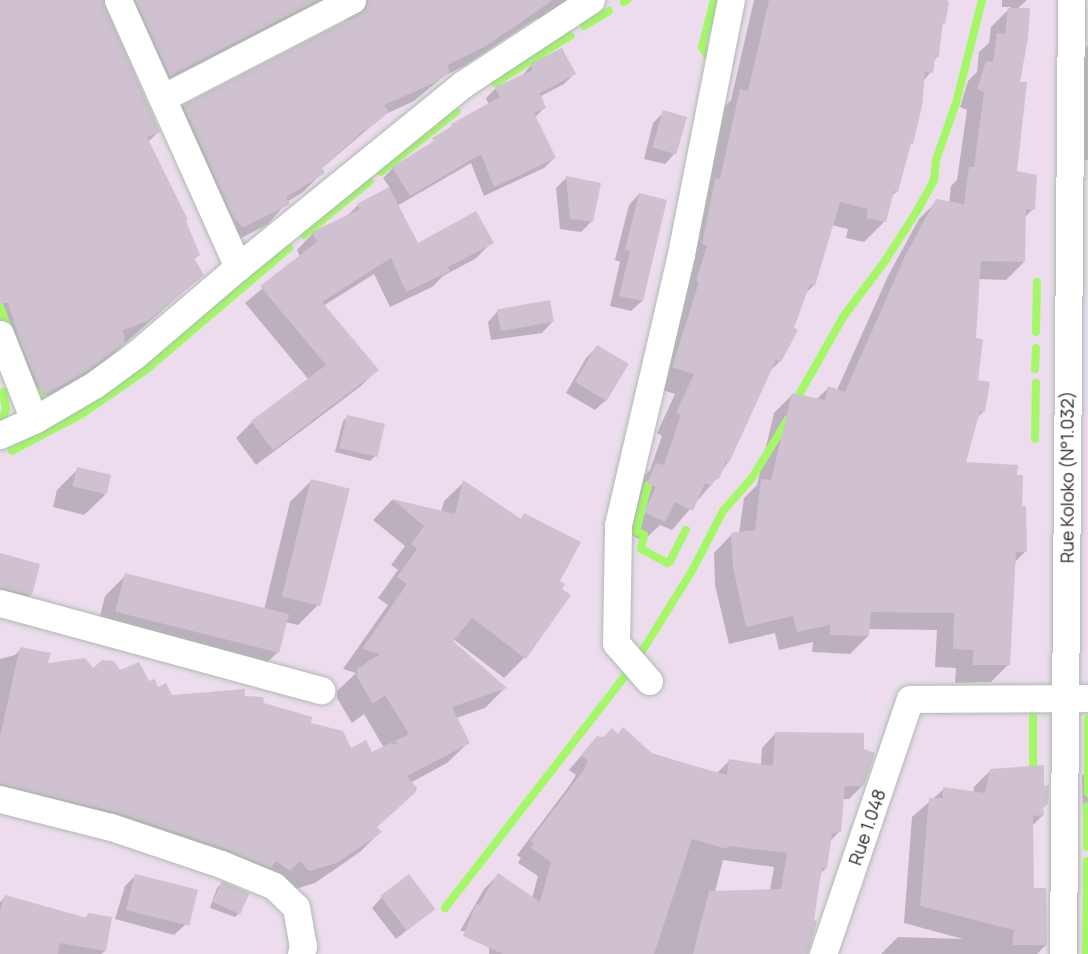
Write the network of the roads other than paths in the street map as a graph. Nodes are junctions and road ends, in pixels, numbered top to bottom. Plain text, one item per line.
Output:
1 (118, 0) edge
2 (352, 0) edge
3 (591, 0) edge
4 (731, 0) edge
5 (1071, 0) edge
6 (162, 98) junction
7 (1078, 257) edge
8 (238, 267) junction
9 (0, 334) edge
10 (34, 420) junction
11 (0, 435) edge
12 (0, 603) edge
13 (649, 681) dead end
14 (321, 690) dead end
15 (1077, 698) edge
16 (0, 799) edge
17 (301, 954) edge
18 (823, 954) edge
19 (1063, 954) edge

1 - 6 street
2 - 6 street
3 - 8 street
4 - 13 street
5 - 7 street, Rue Koloko (N°1.032)
6 - 8 street
7 - 15 street, Rue Koloko (N°1.032)
8 - 10 street
9 - 10 street
10 - 11 street
12 - 14 street
15 - 18 street, Rue 1.048
15 - 19 street, Rue Koloko (N°1.032)
16 - 17 street

